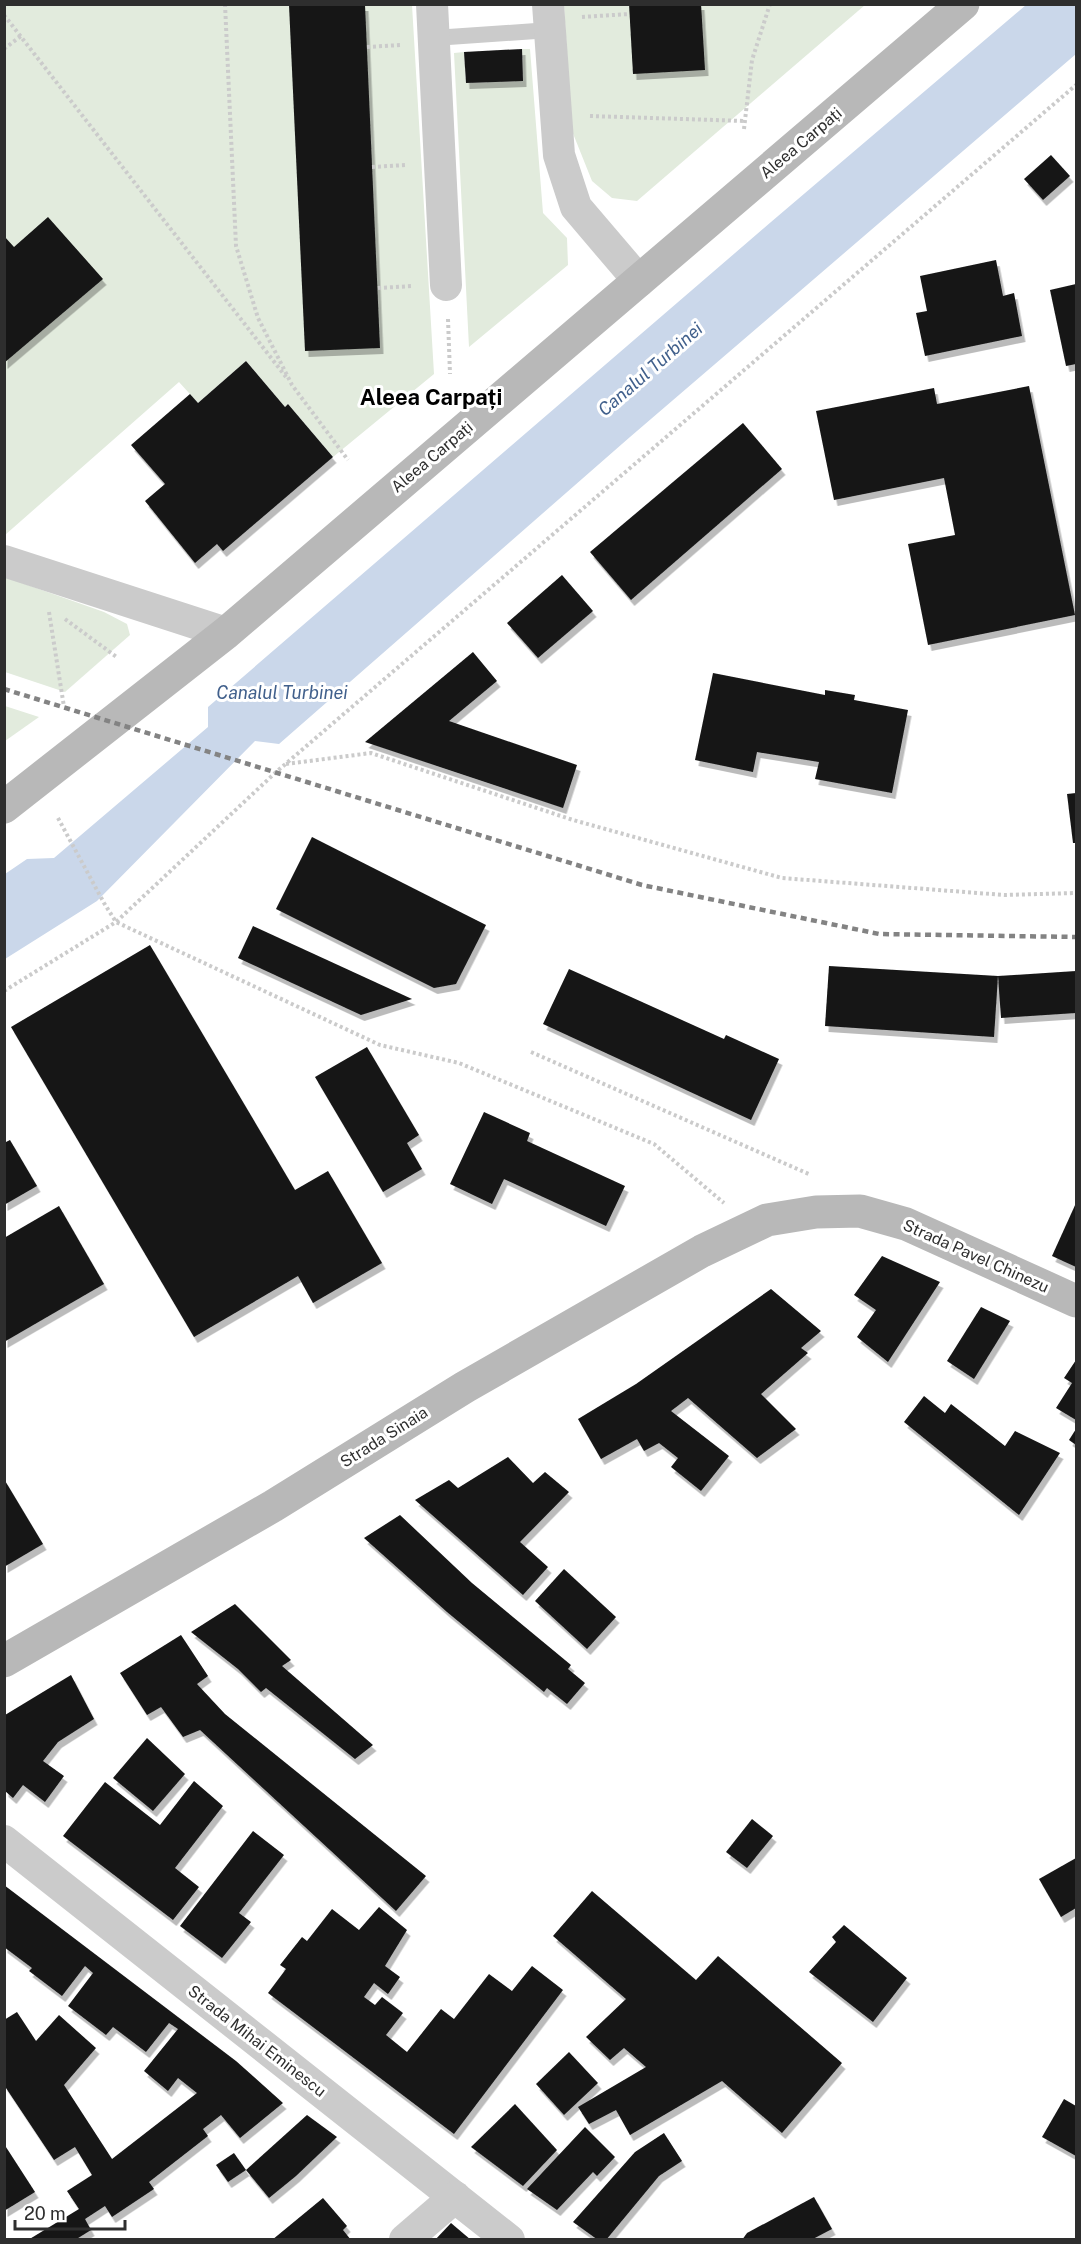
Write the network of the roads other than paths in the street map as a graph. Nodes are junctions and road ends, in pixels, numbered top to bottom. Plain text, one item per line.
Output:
1 (432, 4) edge
2 (963, 4) edge
3 (549, 18) edge
4 (434, 38) junction
5 (639, 281) junction
6 (446, 285) road end
7 (4, 561) edge
8 (226, 633) junction
9 (4, 807) edge
10 (767, 1220) joint
11 (1077, 1301) edge
12 (4, 1660) edge
13 (4, 1841) edge
14 (455, 2197) junction
15 (405, 2240) edge
16 (509, 2240) edge

1 - 4 street
2 - 5 street, Aleea Carpați
3 - 4 lane
3 - 5 street
4 - 6 street
5 - 8 street, Aleea Carpați
7 - 8 street
8 - 9 street, Aleea Carpați
10 - 11 street, Strada Pavel Chinezu
10 - 12 street, Strada Sinaia
13 - 14 street, Strada Mihai Eminescu
14 - 15 street
14 - 16 street, Strada Mihai Eminescu

